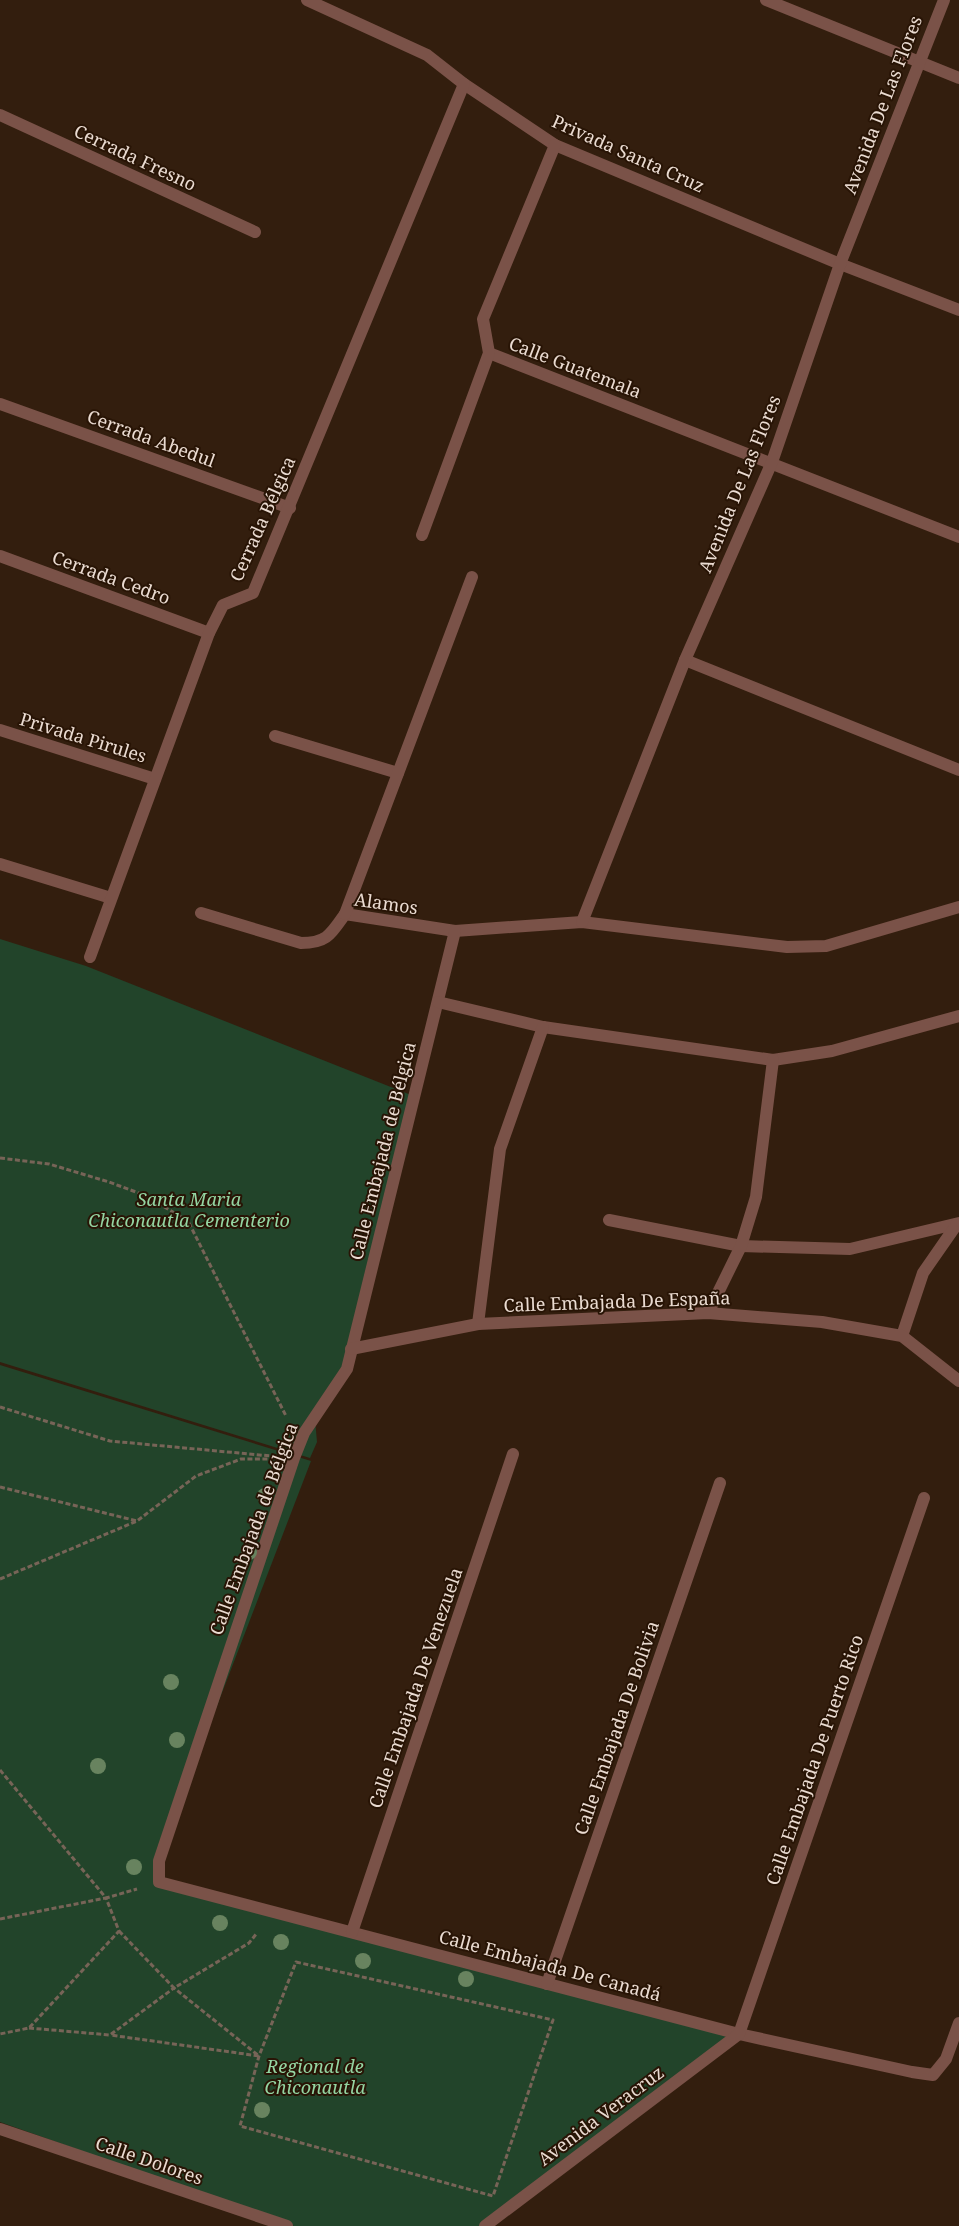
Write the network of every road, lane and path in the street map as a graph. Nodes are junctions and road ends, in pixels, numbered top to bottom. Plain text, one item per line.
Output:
1 (307, 0) edge
2 (766, 0) edge
3 (944, 0) edge
4 (918, 62) junction
5 (959, 78) edge
6 (464, 84) junction
7 (0, 115) edge
8 (555, 145) junction
9 (255, 232) dead end
10 (840, 264) junction
11 (959, 310) edge
12 (489, 353) junction
13 (0, 404) edge
14 (772, 462) junction
15 (290, 508) junction
16 (422, 535) dead end
17 (959, 537) edge
18 (0, 556) edge
19 (472, 577) dead end
20 (209, 633) junction
21 (685, 660) junction
22 (0, 730) edge
23 (275, 736) dead end
24 (959, 770) edge
25 (398, 773) junction
26 (155, 779) junction
27 (0, 864) edge
28 (111, 898) junction
29 (959, 907) edge
30 (201, 913) dead end
31 (345, 914) junction
32 (582, 922) junction
33 (455, 932) junction
34 (90, 957) dead end
35 (438, 1002) junction
36 (959, 1016) edge
37 (543, 1027) junction
38 (773, 1060) junction
39 (0, 1158) edge
40 (609, 1220) dead end
41 (958, 1223) edge
42 (741, 1246) junction
43 (708, 1313) junction
44 (478, 1324) junction
45 (902, 1336) junction
46 (351, 1349) junction
47 (959, 1381) edge
48 (0, 1407) edge
49 (304, 1433) junction
50 (513, 1454) dead end
51 (275, 1458) dead end
52 (294, 1458) junction
53 (720, 1483) dead end
54 (0, 1487) edge
55 (924, 1498) dead end
56 (137, 1521) junction
57 (0, 1579) edge
58 (0, 1770) edge
59 (159, 1882) junction
60 (106, 1898) junction
61 (275, 1912) junction
62 (0, 1919) edge
63 (119, 1930) junction
64 (352, 1932) junction
65 (547, 1984) junction
66 (174, 1988) junction
67 (959, 2023) edge
68 (29, 2028) junction
69 (0, 2034) edge
70 (110, 2034) junction
71 (739, 2034) junction
72 (259, 2056) junction
73 (0, 2129) edge
74 (287, 2226) edge
75 (485, 2226) edge

1 - 6 street, Privada Santa Cruz
2 - 4 street
3 - 4 street, Avenida De Las Flores
4 - 5 street
4 - 10 street, Avenida De Las Flores
6 - 8 street, Privada Santa Cruz
6 - 15 street, Cerrada Bélgica
7 - 9 street, Cerrada Fresno
8 - 10 street, Privada Santa Cruz
8 - 12 street, Calle Guatemala
10 - 11 street, Privada Santa Cruz
10 - 14 street, Avenida De Las Flores
12 - 14 street, Calle Guatemala
12 - 16 street
13 - 15 street, Cerrada Abedul
14 - 17 street, Calle Guatemala
14 - 21 street, Avenida De Las Flores
15 - 20 street, Cerrada Bélgica
18 - 20 street, Cerrada Cedro
19 - 25 street
20 - 26 street, Cerrada Bélgica
21 - 24 street
21 - 32 street, Avenida De Las Flores
22 - 26 street, Privada Pirules
23 - 25 street
25 - 31 street
26 - 28 street, Cerrada Bélgica
27 - 28 street
28 - 34 street, Cerrada Bélgica
29 - 32 street, Alamos
30 - 31 street, Alamos
31 - 33 street, Alamos
32 - 33 street, Alamos
33 - 35 street, Calle Embajada de Bélgica
35 - 37 street
35 - 46 street, Calle Embajada de Bélgica
36 - 38 street
37 - 38 street
37 - 44 street
38 - 42 street
39 - 49 path
40 - 42 street
41 - 42 street
41 - 45 street
42 - 43 street
43 - 44 street, Calle Embajada De España
43 - 45 street, Calle Embajada De España
44 - 46 street, Calle Embajada De España
45 - 47 street, Calle Embajada De España
46 - 49 street, Calle Embajada de Bélgica
48 - 52 path
49 - 52 street, Calle Embajada de Bélgica
50 - 64 street, Calle Embajada De Venezuela
51 - 56 path
52 - 59 street, Calle Embajada de Bélgica
53 - 65 street, Calle Embajada De Bolivia
54 - 56 path
55 - 71 street, Calle Embajada De Puerto Rico
56 - 57 path
58 - 60 path
59 - 60 path
59 - 61 street, Calle Embajada De Canadá
60 - 62 path
60 - 63 path
61 - 64 street, Calle Embajada De Canadá
61 - 66 path
63 - 66 path
63 - 68 path
64 - 65 street, Calle Embajada De Canadá
65 - 71 street, Calle Embajada De Canadá
66 - 70 path
66 - 72 path
67 - 71 street, Calle Embajada De Canadá
68 - 69 path
68 - 70 path
70 - 72 path
71 - 75 street, Avenida Veracruz
72 - 72 path
73 - 74 street, Calle Dolores

